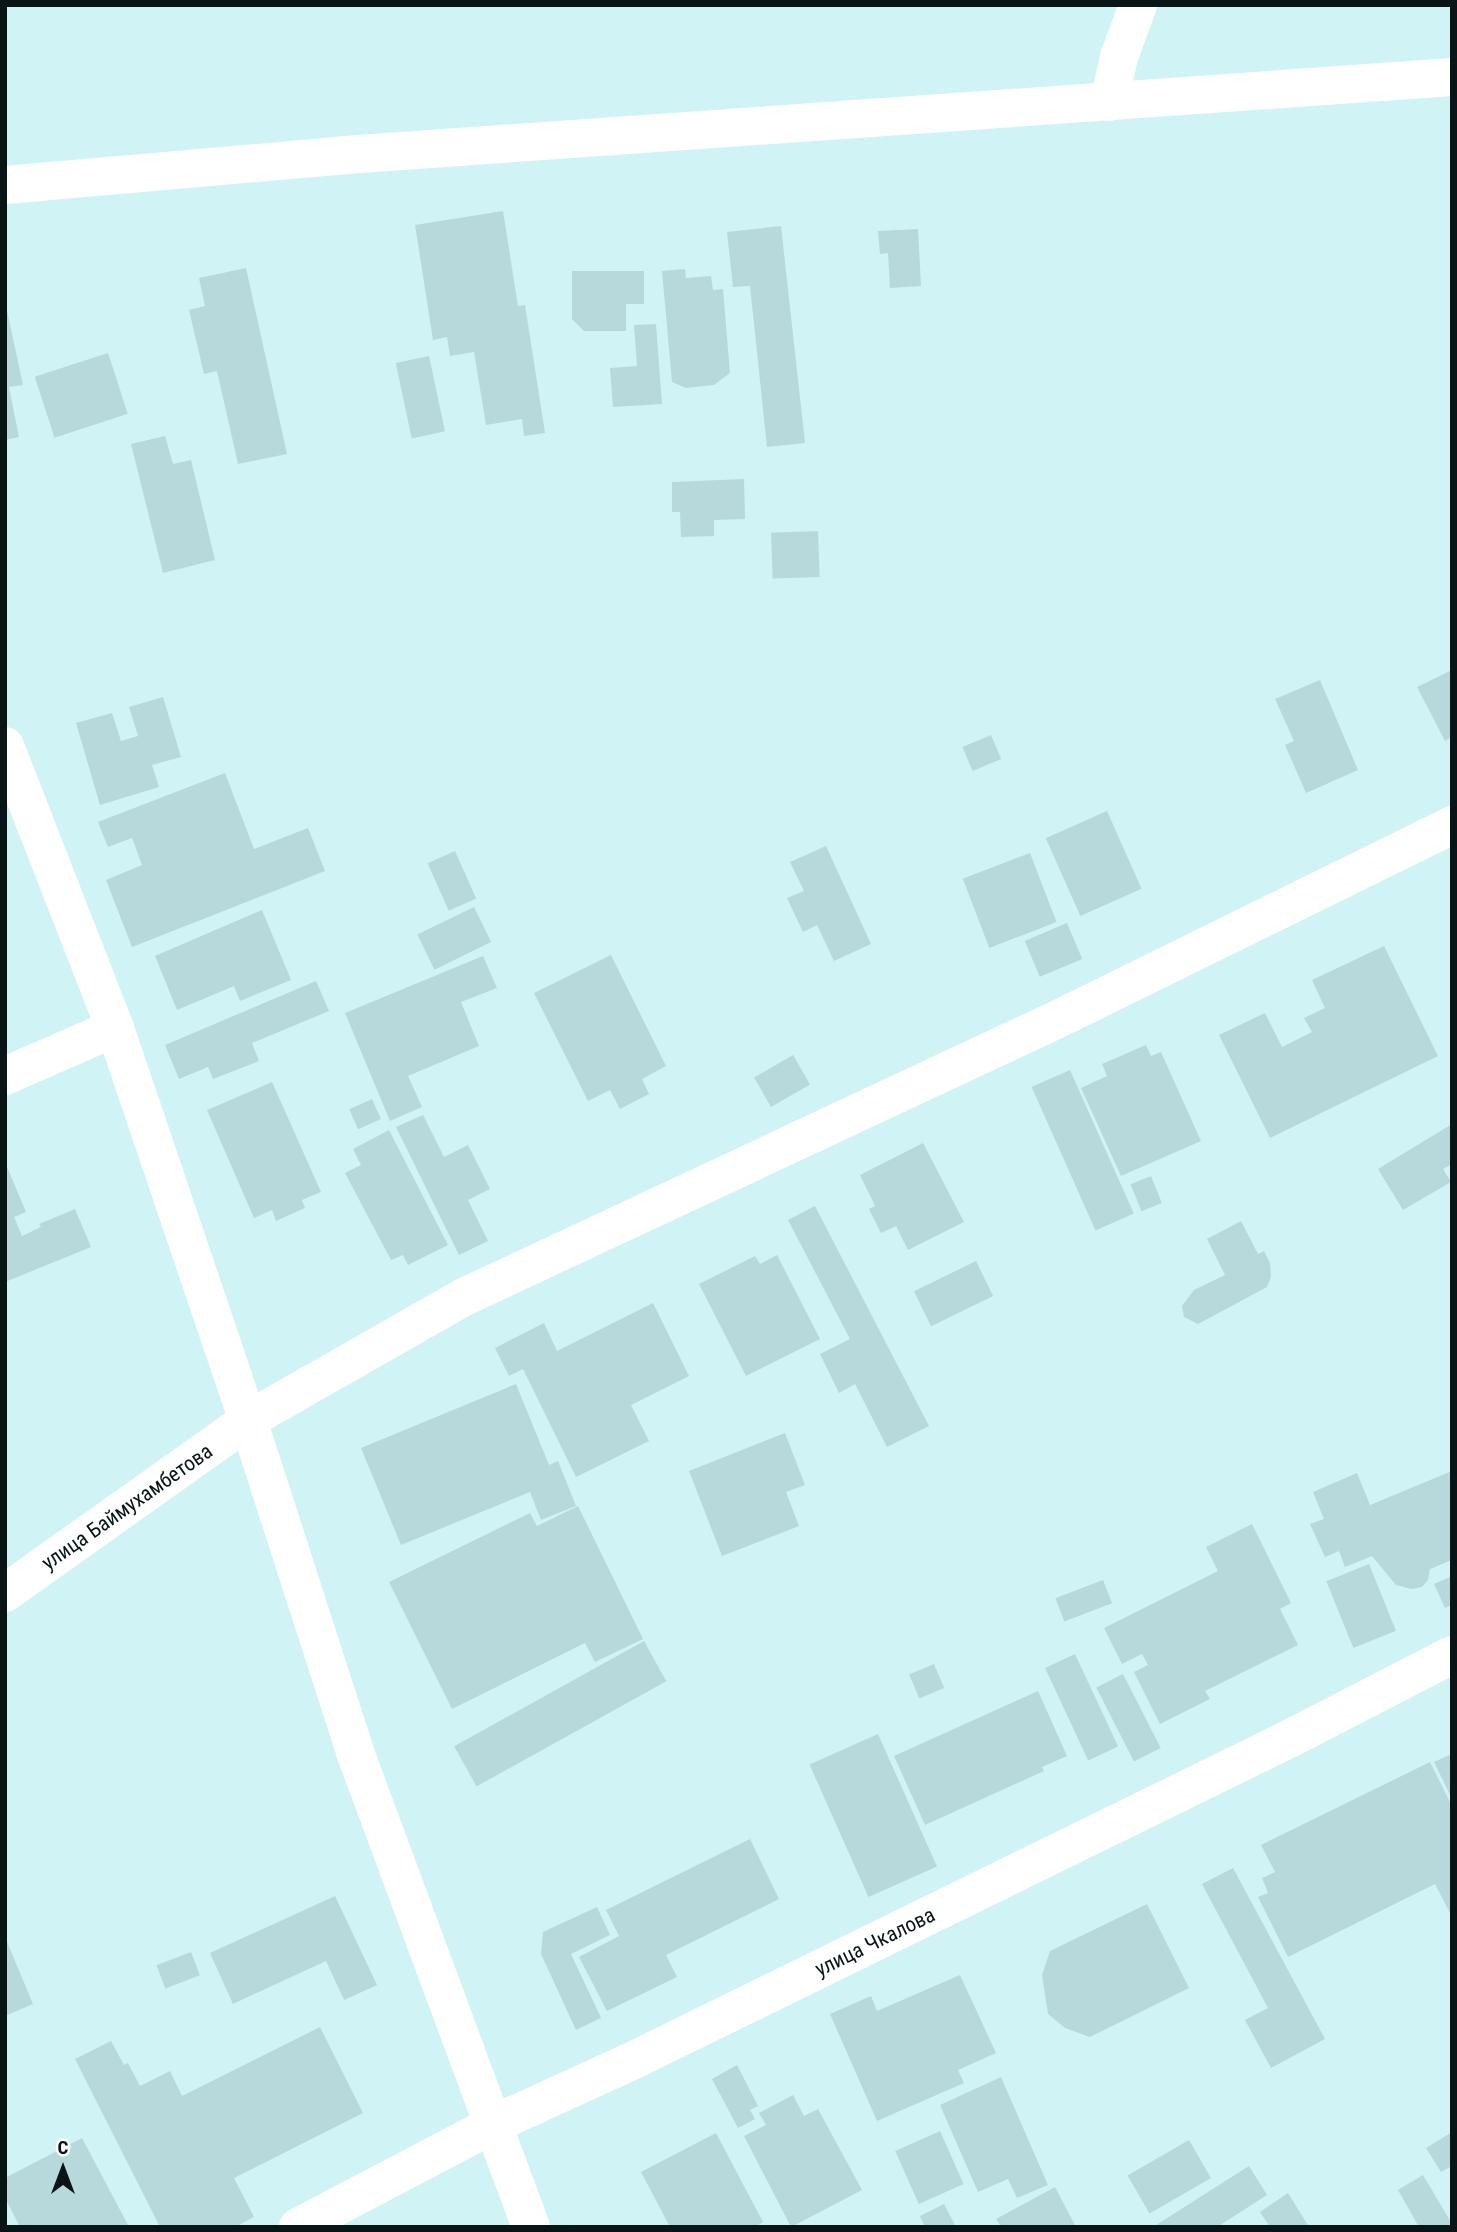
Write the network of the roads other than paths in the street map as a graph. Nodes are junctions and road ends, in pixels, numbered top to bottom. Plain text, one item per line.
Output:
1 (1138, 5) edge
2 (1452, 77) edge
3 (1109, 102) junction
4 (5, 185) edge
5 (5, 746) edge
6 (1452, 825) edge
7 (115, 1028) junction
8 (5, 1076) edge
9 (248, 1420) junction
10 (5, 1593) edge
11 (1452, 1655) edge
12 (492, 2125) junction
13 (298, 2227) edge
14 (531, 2227) edge

1 - 3 street
2 - 3 street
3 - 4 street
5 - 7 street
6 - 9 street, улица Баймухамбетова
7 - 8 street
7 - 9 street
9 - 10 street, улица Баймухамбетова
9 - 12 street
11 - 12 street, улица Чкалова
12 - 13 street, улица Чкалова
12 - 14 street

